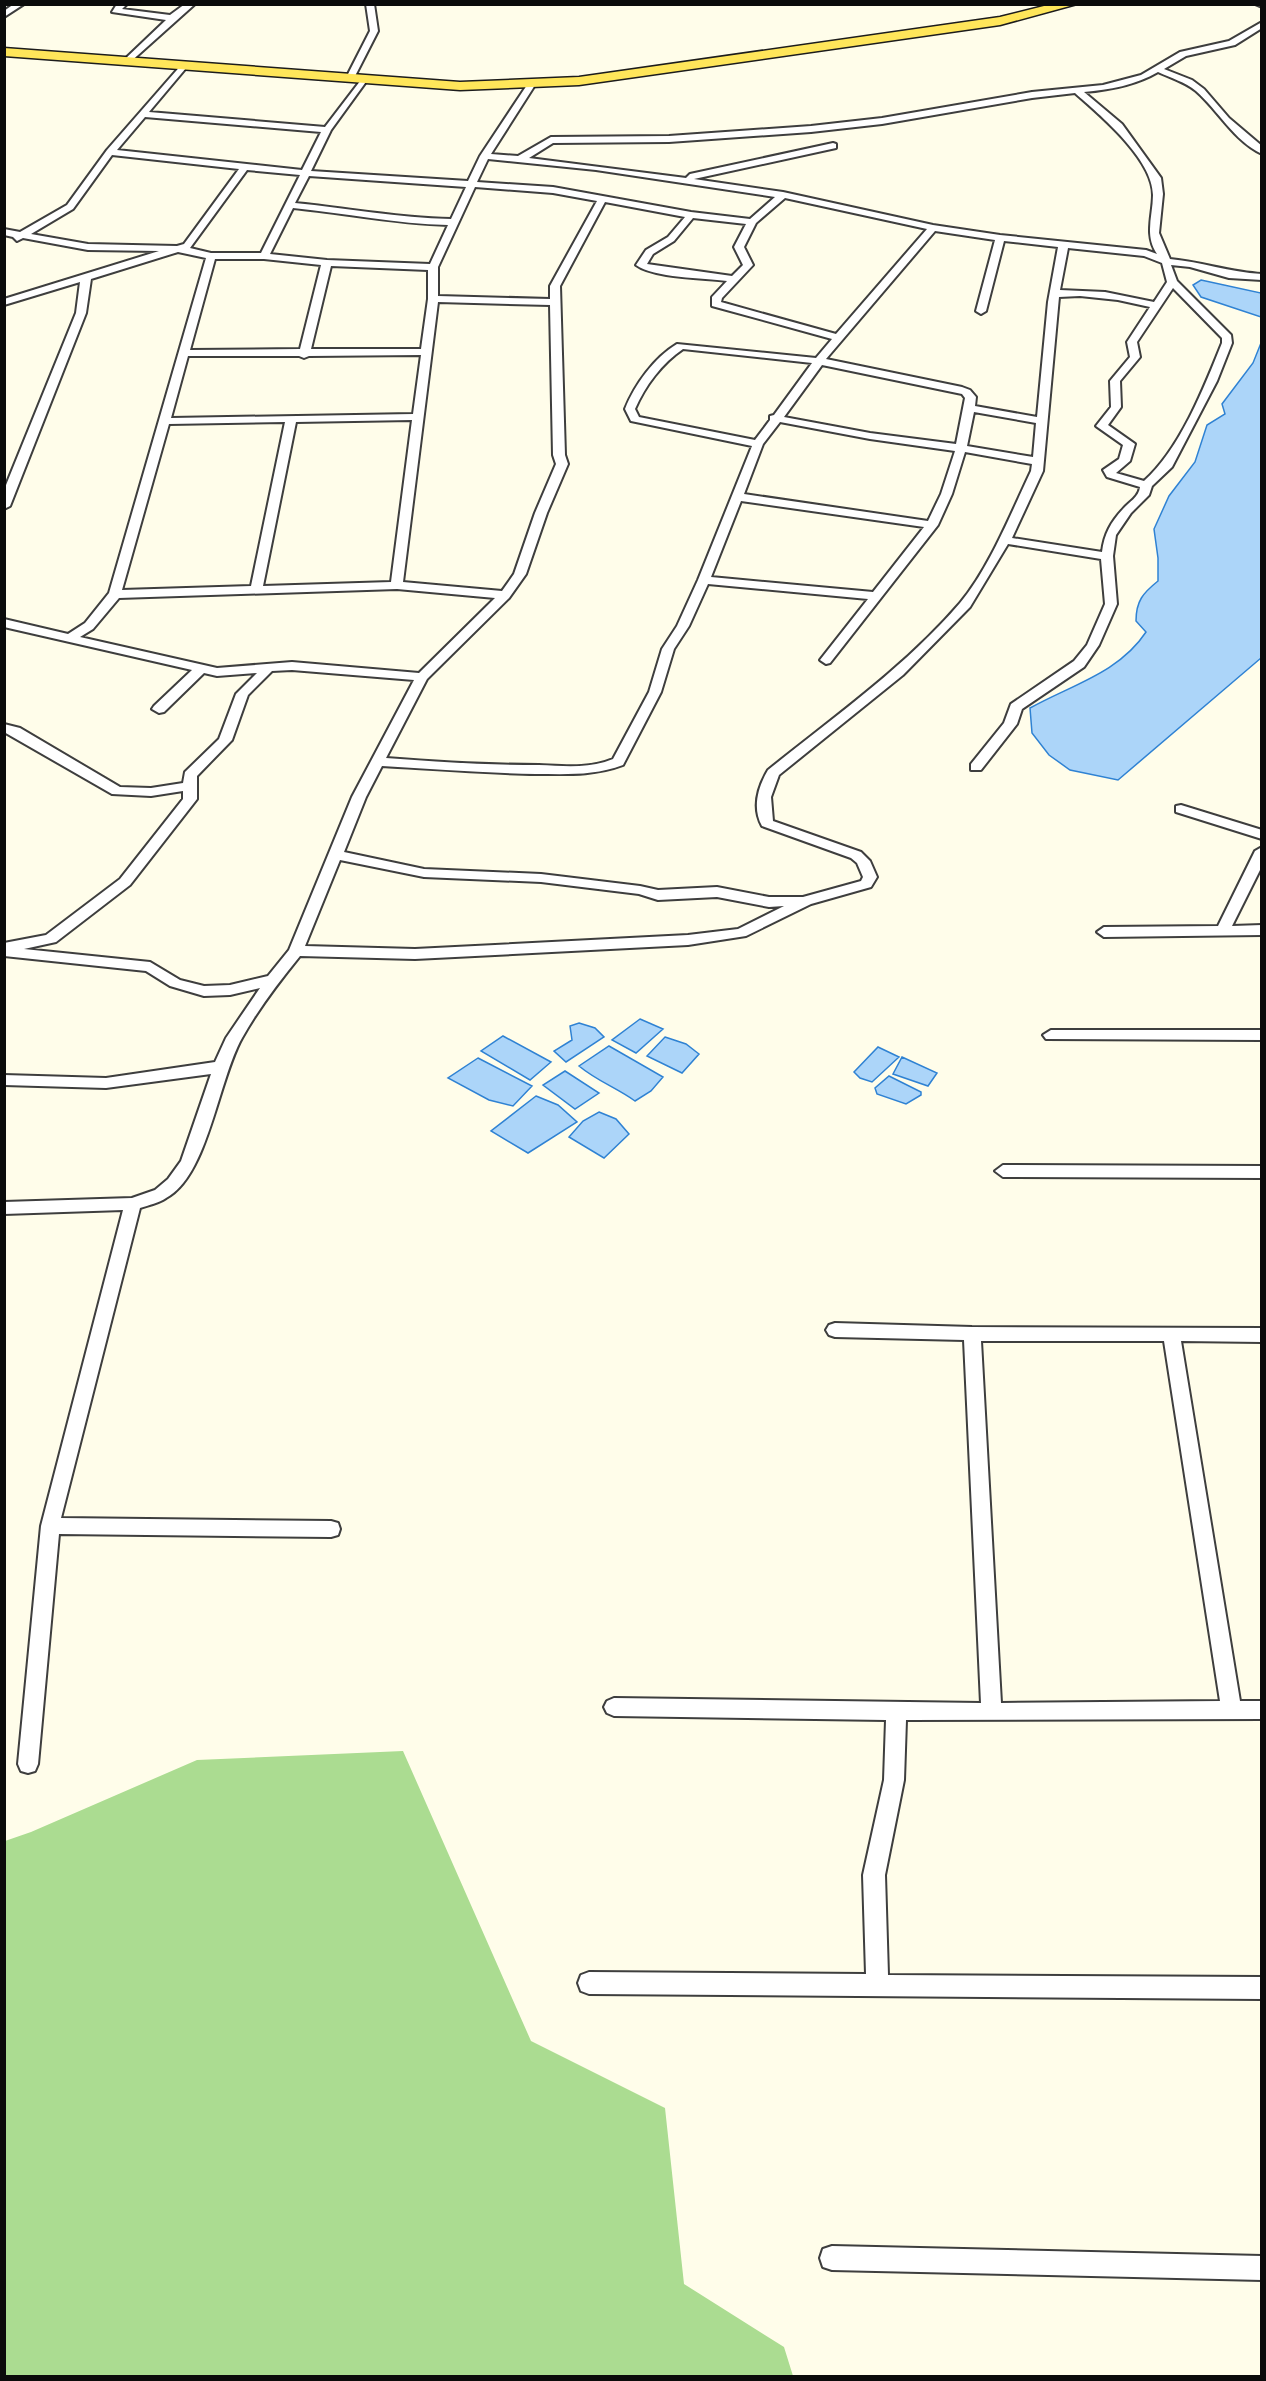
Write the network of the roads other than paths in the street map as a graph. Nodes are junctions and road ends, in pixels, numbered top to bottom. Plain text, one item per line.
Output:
1 (20, 4) edge
2 (123, 4) edge
3 (191, 4) edge
4 (370, 4) edge
5 (1071, 4) edge
6 (7, 11) edge
7 (172, 18) junction
8 (1262, 24) edge
9 (4, 52) edge
10 (128, 61) junction
11 (183, 66) junction
12 (1159, 70) junction
13 (357, 78) junction
14 (531, 85) junction
15 (1077, 92) junction
16 (142, 114) junction
17 (811, 129) junction
18 (327, 130) junction
19 (1262, 151) edge
20 (110, 152) junction
21 (485, 156) junction
22 (520, 159) junction
23 (246, 165) junction
24 (305, 173) junction
25 (679, 179) junction
26 (475, 183) junction
27 (783, 195) junction
28 (603, 198) junction
29 (289, 205) junction
30 (691, 215) junction
31 (456, 222) junction
32 (752, 222) junction
33 (933, 228) junction
34 (4, 232) edge
35 (20, 237) junction
36 (1000, 238) junction
37 (4, 241) edge
38 (1064, 243) junction
39 (179, 249) junction
40 (211, 256) junction
41 (264, 256) junction
42 (1167, 262) junction
43 (327, 263) junction
44 (433, 267) junction
45 (86, 277) junction
46 (1262, 277) edge
47 (734, 279) junction
48 (1172, 282) junction
49 (1054, 294) junction
50 (433, 299) junction
51 (4, 302) edge
52 (555, 302) junction
53 (1156, 306) junction
54 (981, 311) dead end
55 (839, 338) junction
56 (425, 352) junction
57 (183, 353) junction
58 (304, 355) junction
59 (819, 361) junction
60 (969, 408) junction
61 (419, 417) junction
62 (774, 418) junction
63 (291, 419) junction
64 (1042, 421) junction
65 (164, 422) junction
66 (758, 444) junction
67 (962, 448) junction
68 (1038, 462) junction
69 (1146, 485) junction
70 (738, 497) junction
71 (4, 506) edge
72 (932, 525) junction
73 (1005, 540) junction
74 (1107, 556) junction
75 (704, 580) junction
76 (397, 585) junction
77 (256, 589) junction
78 (115, 594) junction
79 (505, 595) junction
80 (878, 596) junction
81 (4, 623) edge
82 (68, 639) junction
83 (826, 660) dead end
84 (201, 669) junction
85 (267, 670) junction
86 (217, 672) junction
87 (422, 677) junction
88 (242, 694) junction
89 (159, 709) dead end
90 (4, 728) edge
91 (378, 762) junction
92 (976, 767) dead end
93 (190, 786) junction
94 (1181, 809) dead end
95 (1262, 835) edge
96 (1262, 851) edge
97 (335, 854) junction
98 (806, 901) junction
99 (1223, 930) junction
100 (1262, 930) edge
101 (1104, 932) dead end
102 (51, 939) junction
103 (4, 950) edge
104 (296, 951) junction
105 (46, 956) junction
106 (273, 980) junction
107 (1051, 1035) dead end
108 (1262, 1035) edge
109 (221, 1067) junction
110 (4, 1080) edge
111 (1003, 1171) dead end
112 (1262, 1172) edge
113 (132, 1204) junction
114 (4, 1208) edge
115 (835, 1330) dead end
116 (1171, 1333) junction
117 (972, 1334) junction
118 (1262, 1335) edge
119 (50, 1526) junction
120 (331, 1529) dead end
121 (614, 1707) dead end
122 (896, 1710) junction
123 (1262, 1710) edge
124 (1232, 1711) junction
125 (991, 1712) junction
126 (28, 1764) dead end
127 (589, 1983) dead end
128 (878, 1984) junction
129 (1262, 1988) edge
130 (831, 2258) dead end
131 (1262, 2268) edge

1 - 6 street
2 - 7 street
3 - 7 street
4 - 13 street
5 - 14 main road
7 - 10 street
8 - 12 street
9 - 10 main road
10 - 11 main road
11 - 13 main road
11 - 16 street
12 - 15 street
12 - 19 street
13 - 14 main road
13 - 18 street
14 - 21 street
15 - 17 street
15 - 42 street
16 - 18 street
16 - 20 street
17 - 22 street
17 - 25 street
18 - 24 street
20 - 23 street
20 - 35 street
21 - 22 street
21 - 26 street
22 - 25 street
23 - 24 street
23 - 39 street
24 - 26 street
24 - 29 street
25 - 27 street
26 - 28 street
26 - 31 street
27 - 32 street
27 - 33 street
28 - 30 street
28 - 52 street
29 - 31 street
29 - 41 street
30 - 32 street
30 - 47 street
31 - 44 street
32 - 47 street
33 - 36 street
33 - 55 street
34 - 35 street
35 - 37 street
35 - 39 street
36 - 38 street
36 - 54 street
38 - 42 street
38 - 49 street
39 - 40 street
39 - 45 street
40 - 41 street
40 - 57 street
41 - 43 street
42 - 46 street
42 - 48 street
43 - 44 street
43 - 58 street
44 - 50 street
45 - 51 street
45 - 71 street
47 - 55 street
48 - 53 street
48 - 69 street
49 - 53 street
49 - 64 street
50 - 52 street
50 - 56 street
52 - 79 street
53 - 69 street
55 - 59 street
56 - 58 street
56 - 61 street
57 - 58 street
57 - 65 street
59 - 60 street
59 - 62 street
59 - 66 street
60 - 64 street
60 - 67 street
61 - 63 street
61 - 76 street
62 - 66 street
62 - 67 street
63 - 65 street
63 - 77 street
64 - 68 street
65 - 78 street
66 - 70 street
67 - 68 street
67 - 72 street
68 - 73 street
69 - 74 street
70 - 72 street
70 - 75 street
72 - 80 street
73 - 74 street
73 - 98 street
74 - 92 street
75 - 80 street
75 - 91 street
76 - 77 street
76 - 79 street
77 - 78 street
78 - 82 street
79 - 87 street
80 - 83 street
81 - 82 street
82 - 84 street
84 - 86 street
84 - 89 street
85 - 86 street
85 - 87 street
85 - 88 street
86 - 88 street
87 - 91 street
88 - 93 street
90 - 93 street
91 - 97 street
93 - 102 street
94 - 95 street
96 - 99 street
97 - 98 street
97 - 104 street
98 - 104 street
99 - 100 street
99 - 101 street
102 - 103 street
102 - 105 street
103 - 105 street
104 - 106 street
105 - 106 street
106 - 109 street
107 - 108 street
109 - 110 street
109 - 113 street
111 - 112 street
113 - 114 street
113 - 119 street
115 - 117 street
116 - 117 street
116 - 118 street
116 - 124 street
117 - 125 street
119 - 120 street
119 - 126 street
121 - 122 street
122 - 125 street
122 - 128 street
123 - 124 street
124 - 125 street
127 - 128 street
128 - 129 street
130 - 131 street

